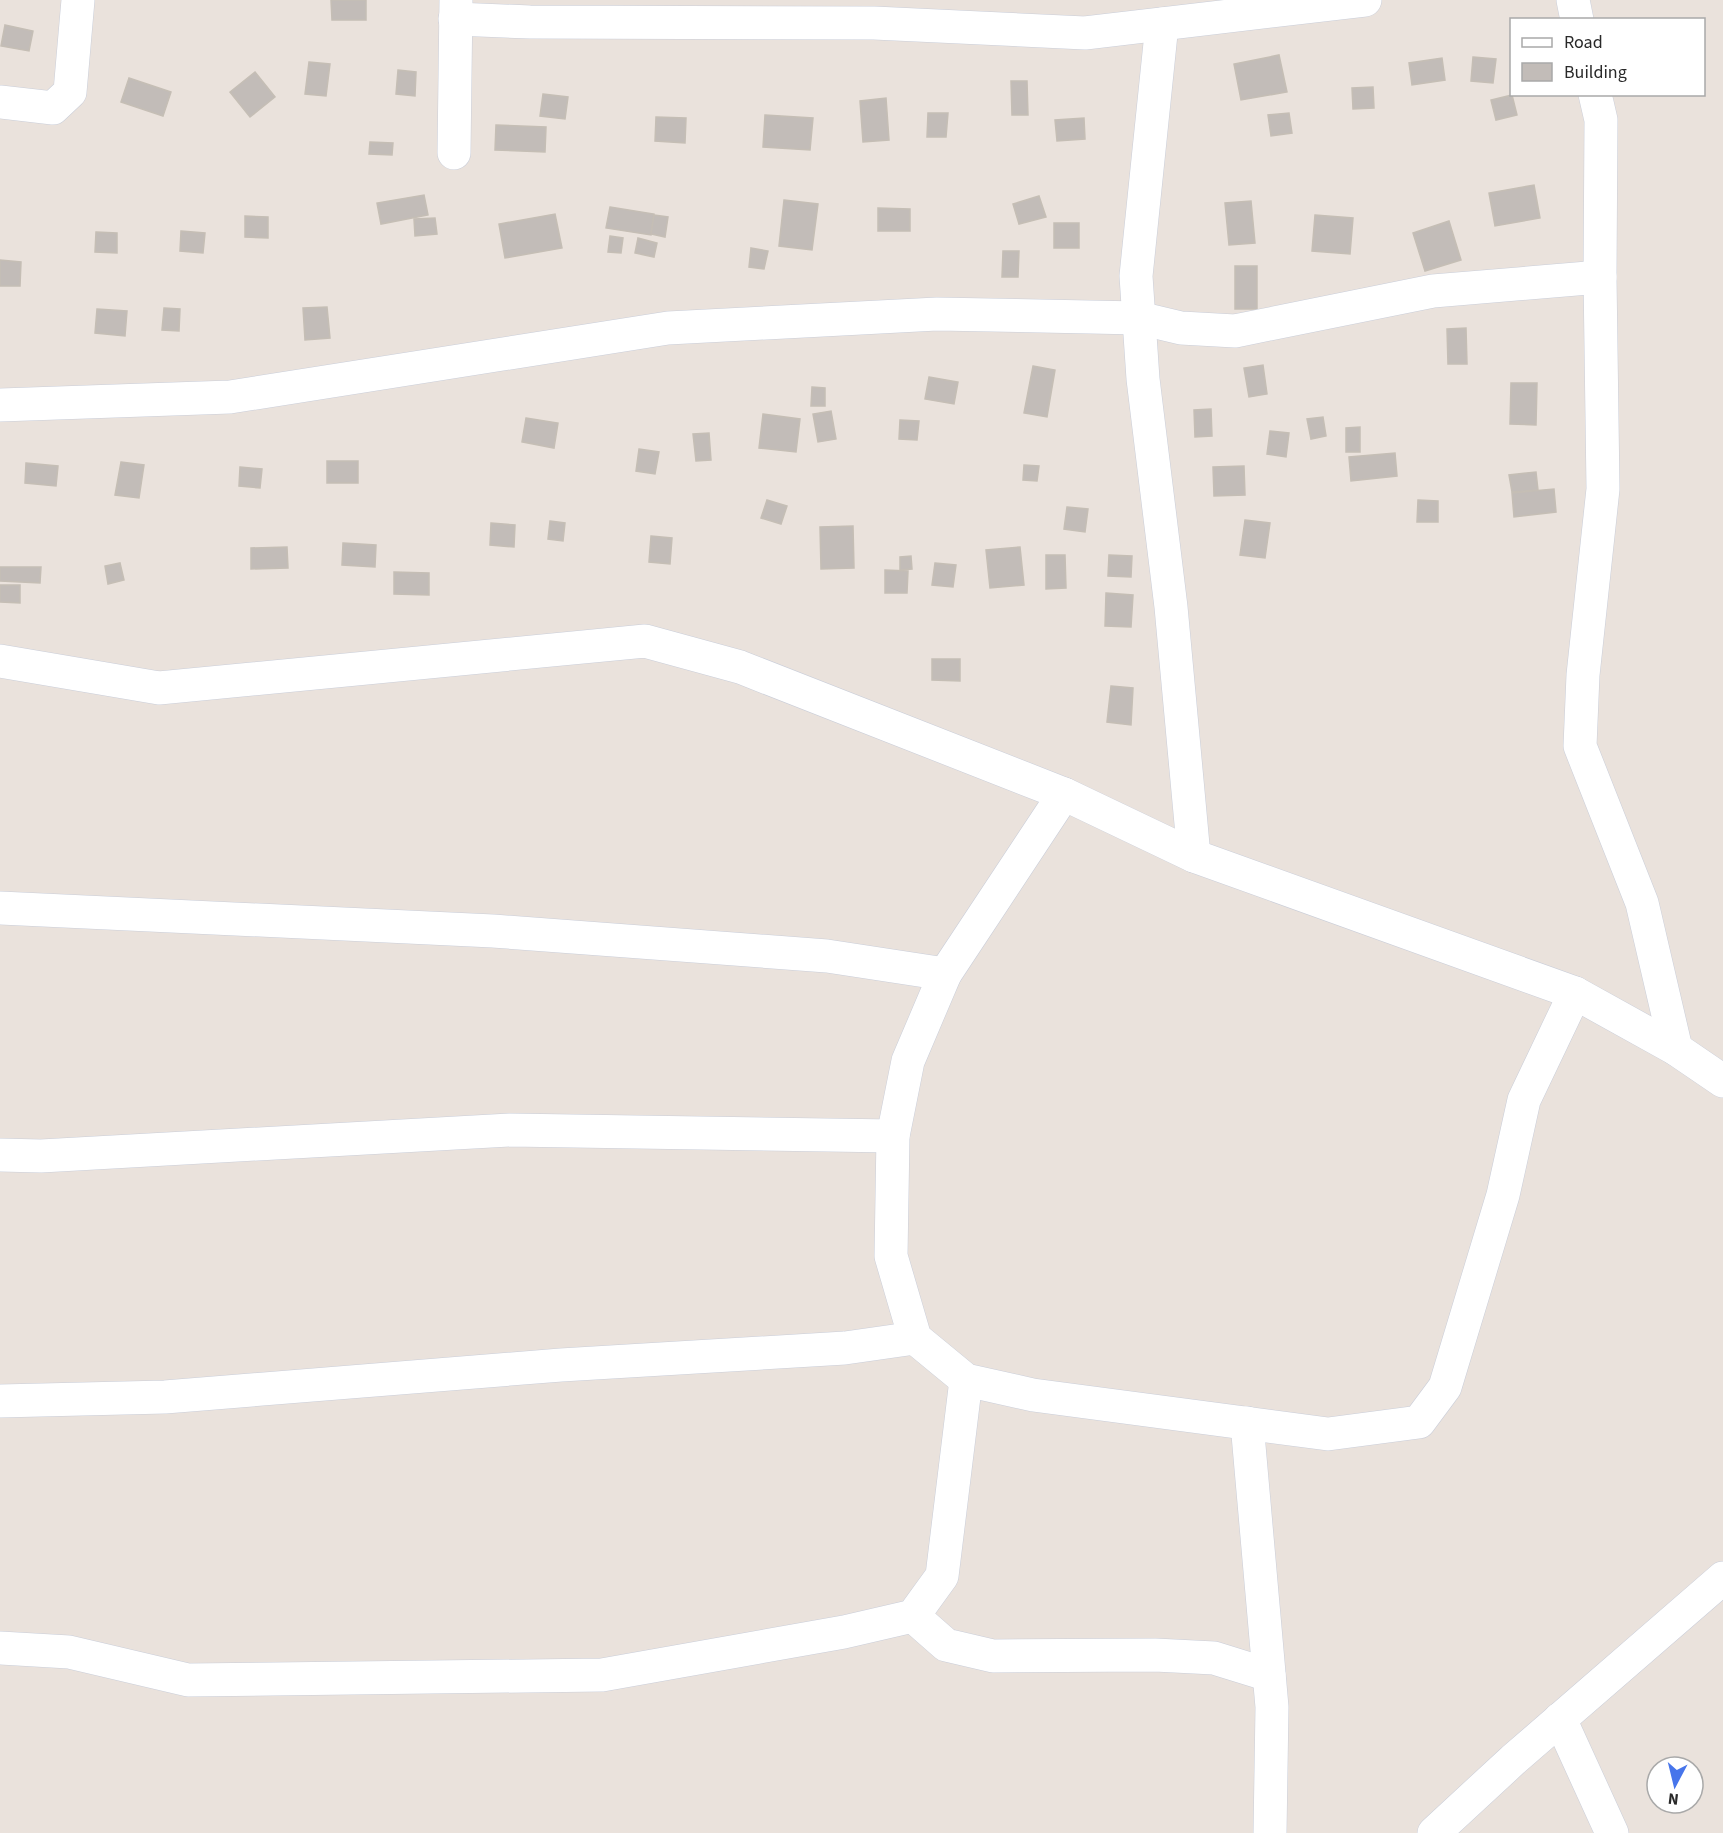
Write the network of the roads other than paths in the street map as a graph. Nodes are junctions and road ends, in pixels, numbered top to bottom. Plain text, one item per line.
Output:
1 (78, 0) edge
2 (1365, 0) edge
3 (1573, 0) edge
4 (456, 9) edge
5 (1577, 18) edge
6 (1162, 24) junction
7 (1595, 96) edge
8 (0, 102) edge
9 (454, 153) dead end
10 (1600, 277) junction
11 (1139, 318) junction
12 (0, 405) edge
13 (0, 661) edge
14 (1064, 794) junction
15 (1194, 856) junction
16 (0, 908) edge
17 (945, 974) junction
18 (1575, 993) junction
19 (1676, 1049) junction
20 (1723, 1081) edge
21 (893, 1136) junction
22 (0, 1155) edge
23 (915, 1338) junction
24 (966, 1380) junction
25 (0, 1401) edge
26 (1247, 1424) junction
27 (1723, 1578) edge
28 (913, 1616) junction
29 (0, 1648) edge
30 (1269, 1675) junction
31 (1560, 1719) junction
32 (1270, 1833) edge
33 (1434, 1833) edge
34 (1612, 1833) edge

1 - 8 street
2 - 6 street
3 - 5 street
4 - 6 street
4 - 9 street
6 - 11 street
7 - 10 street
10 - 11 street
10 - 19 street
11 - 12 street
11 - 15 street
13 - 14 street
14 - 15 street
14 - 17 street
15 - 18 street
16 - 17 street
17 - 21 street
18 - 19 street
18 - 26 street
19 - 20 street
21 - 22 street
21 - 23 street
23 - 24 street
23 - 25 street
24 - 26 street
24 - 28 street
26 - 30 street
27 - 31 street
28 - 29 street
28 - 30 street
30 - 32 street
31 - 33 street
31 - 34 street

